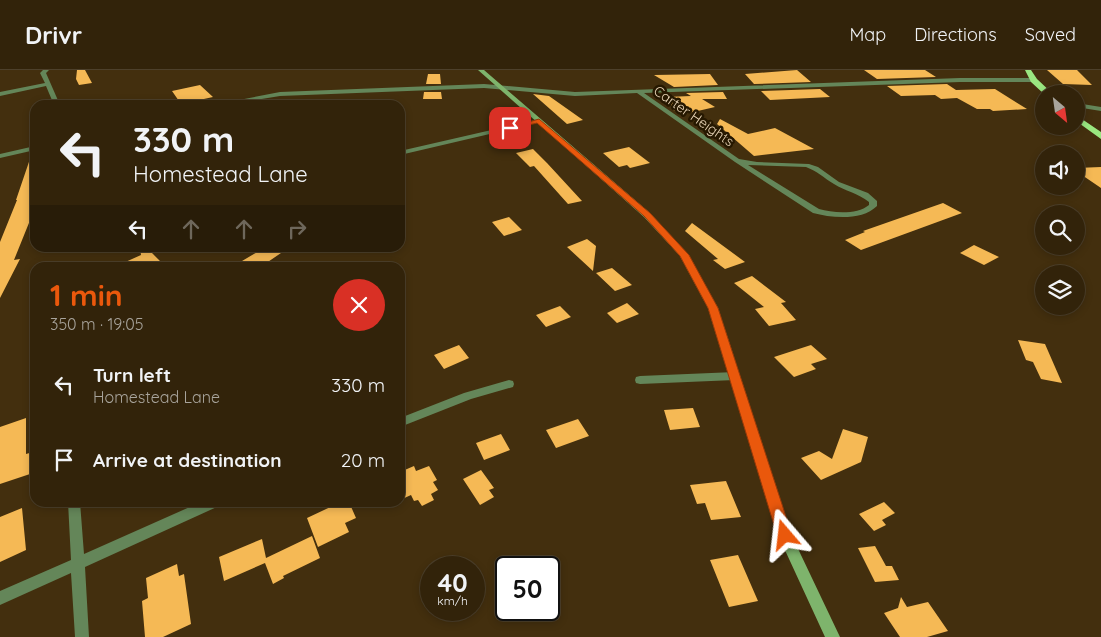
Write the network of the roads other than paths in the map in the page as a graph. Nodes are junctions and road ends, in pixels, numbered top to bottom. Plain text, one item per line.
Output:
1 (46, 70) edge
2 (481, 70) edge
3 (1028, 70) edge
4 (1034, 80) junction
5 (48, 84) junction
6 (1039, 85) edge
7 (501, 87) junction
8 (637, 91) junction
9 (0, 94) edge
10 (55, 100) edge
11 (245, 100) edge
12 (1085, 106) edge
13 (1101, 109) edge
14 (539, 121) junction
15 (1085, 123) edge
16 (1101, 136) edge
17 (30, 149) edge
18 (405, 151) edge
19 (0, 156) edge
20 (737, 162) junction
21 (735, 376) junction
22 (640, 380) dead end
23 (509, 384) dead end
24 (405, 421) edge
25 (74, 507) edge
26 (203, 507) edge
27 (78, 563) junction
28 (0, 598) edge
29 (82, 637) edge
30 (833, 637) edge

1 - 5 street
2 - 7 main road
3 - 4 highway
4 - 6 highway
4 - 8 street
5 - 9 street
5 - 10 street
7 - 8 street
7 - 11 street
7 - 14 main road
8 - 20 street, Carter Heights
12 - 13 street
14 - 18 street
14 - 21 main road
15 - 16 highway
17 - 19 street
20 - 20 street, Carter Heights
21 - 22 street
21 - 30 main road
23 - 24 street
25 - 27 street
26 - 27 street
27 - 28 street
27 - 29 street

